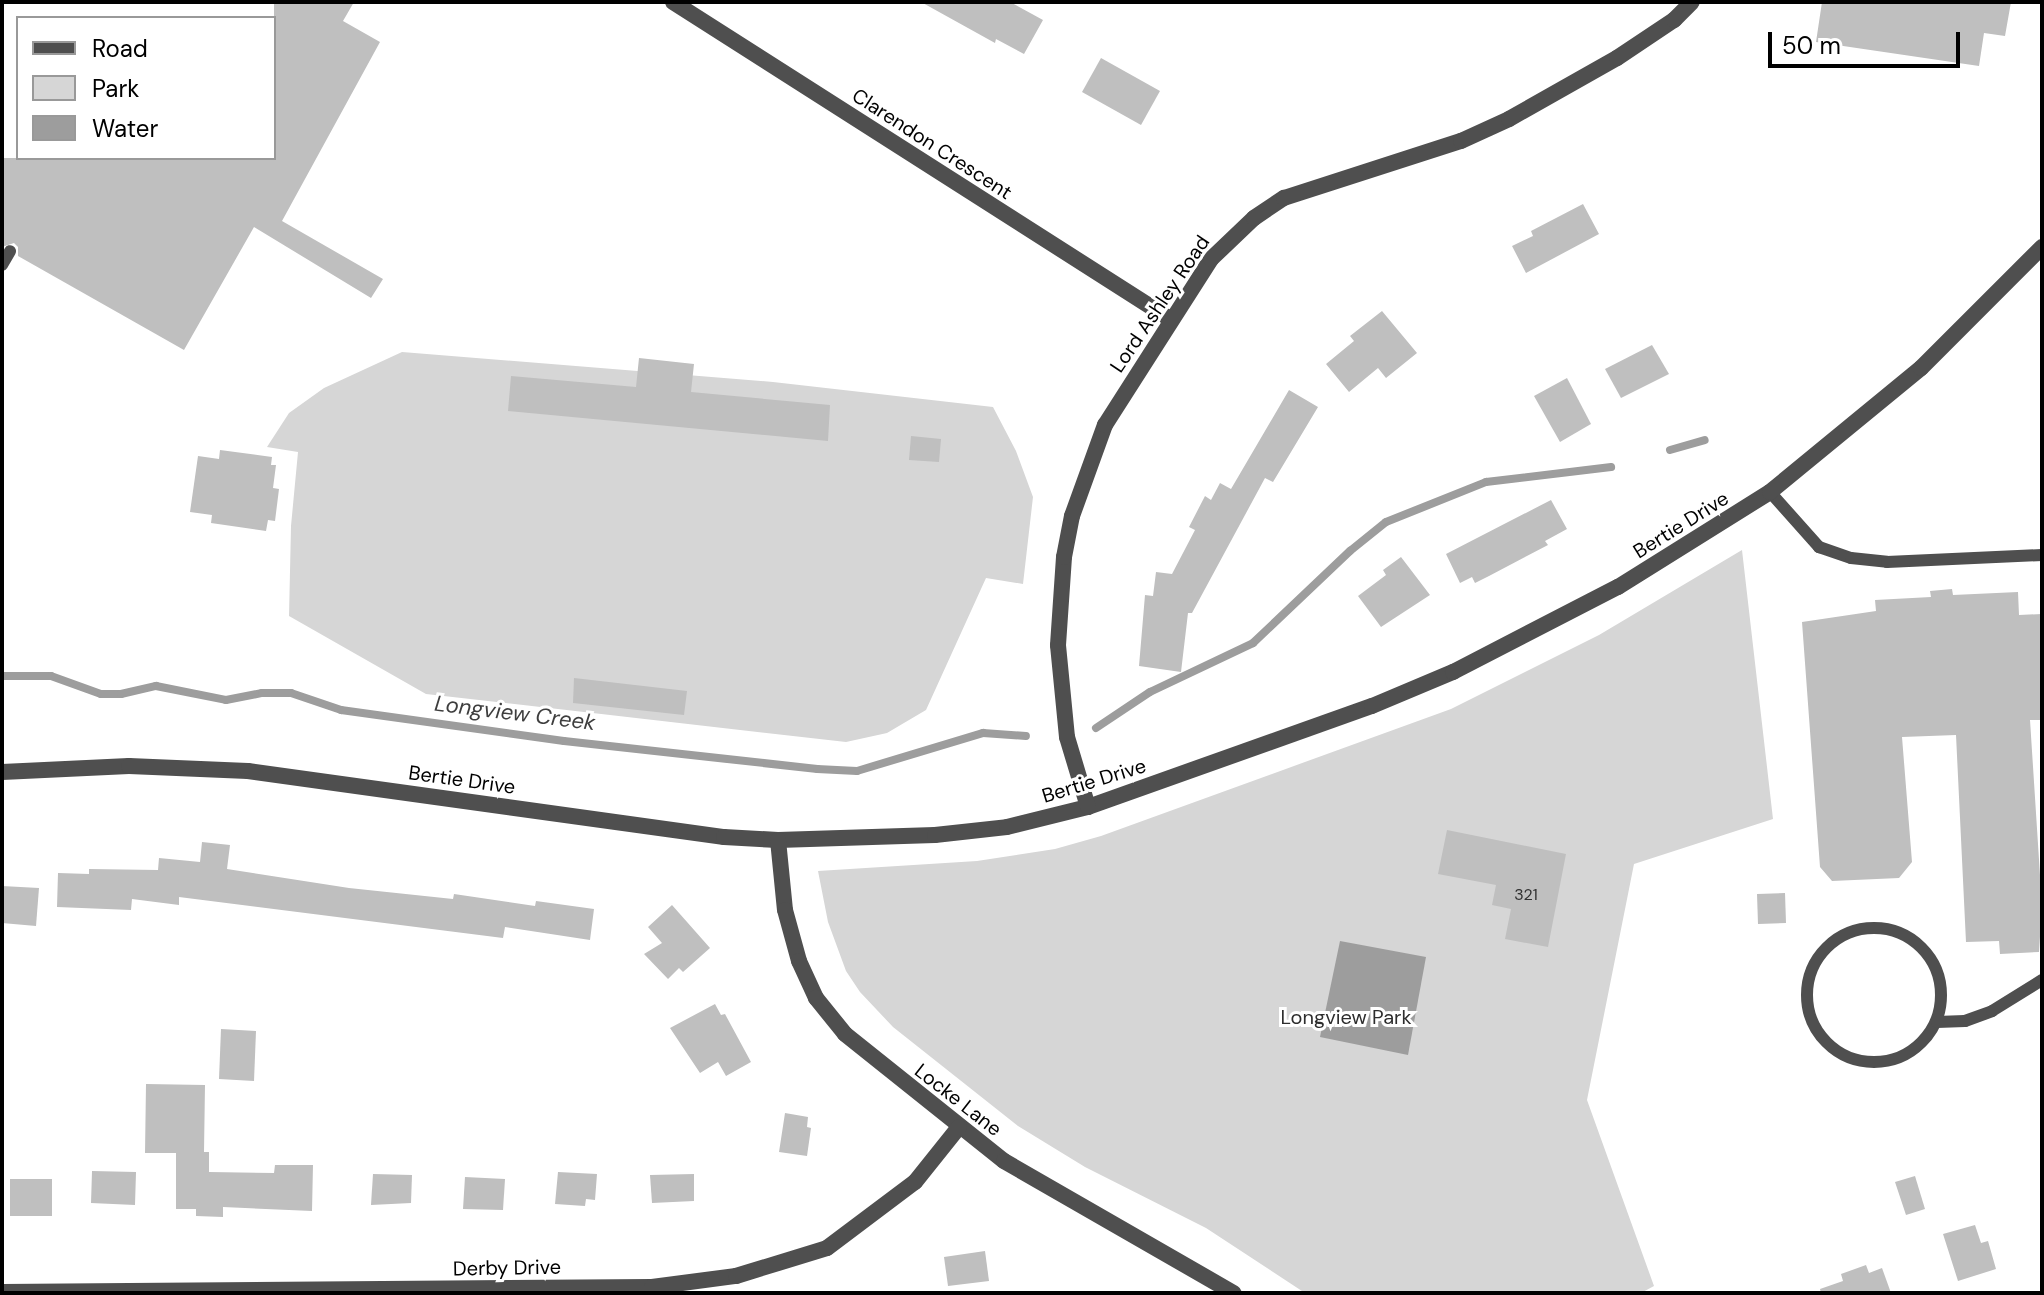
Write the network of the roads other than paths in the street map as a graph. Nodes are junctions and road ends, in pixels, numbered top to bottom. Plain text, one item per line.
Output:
1 (673, 2) edge
2 (1692, 2) edge
3 (2042, 247) edge
4 (10, 251) dead end
5 (2, 265) edge
6 (1170, 319) junction
7 (1770, 492) junction
8 (2042, 555) edge
9 (2, 772) edge
10 (1088, 807) junction
11 (778, 840) junction
12 (2042, 980) edge
13 (1937, 1022) junction
14 (959, 1127) junction
15 (2, 1292) edge
16 (1234, 1293) edge

1 - 6 street, Clarendon Crescent
2 - 6 street, Lord Ashley Road
3 - 7 street, Bertie Drive
4 - 5 lane
6 - 10 street, Lord Ashley Road
7 - 8 lane
7 - 10 street, Bertie Drive
9 - 11 street, Bertie Drive
10 - 11 street, Bertie Drive
11 - 14 street, Locke Lane
12 - 13 lane
13 - 13 lane
14 - 15 street, Derby Drive
14 - 16 street, Locke Lane

